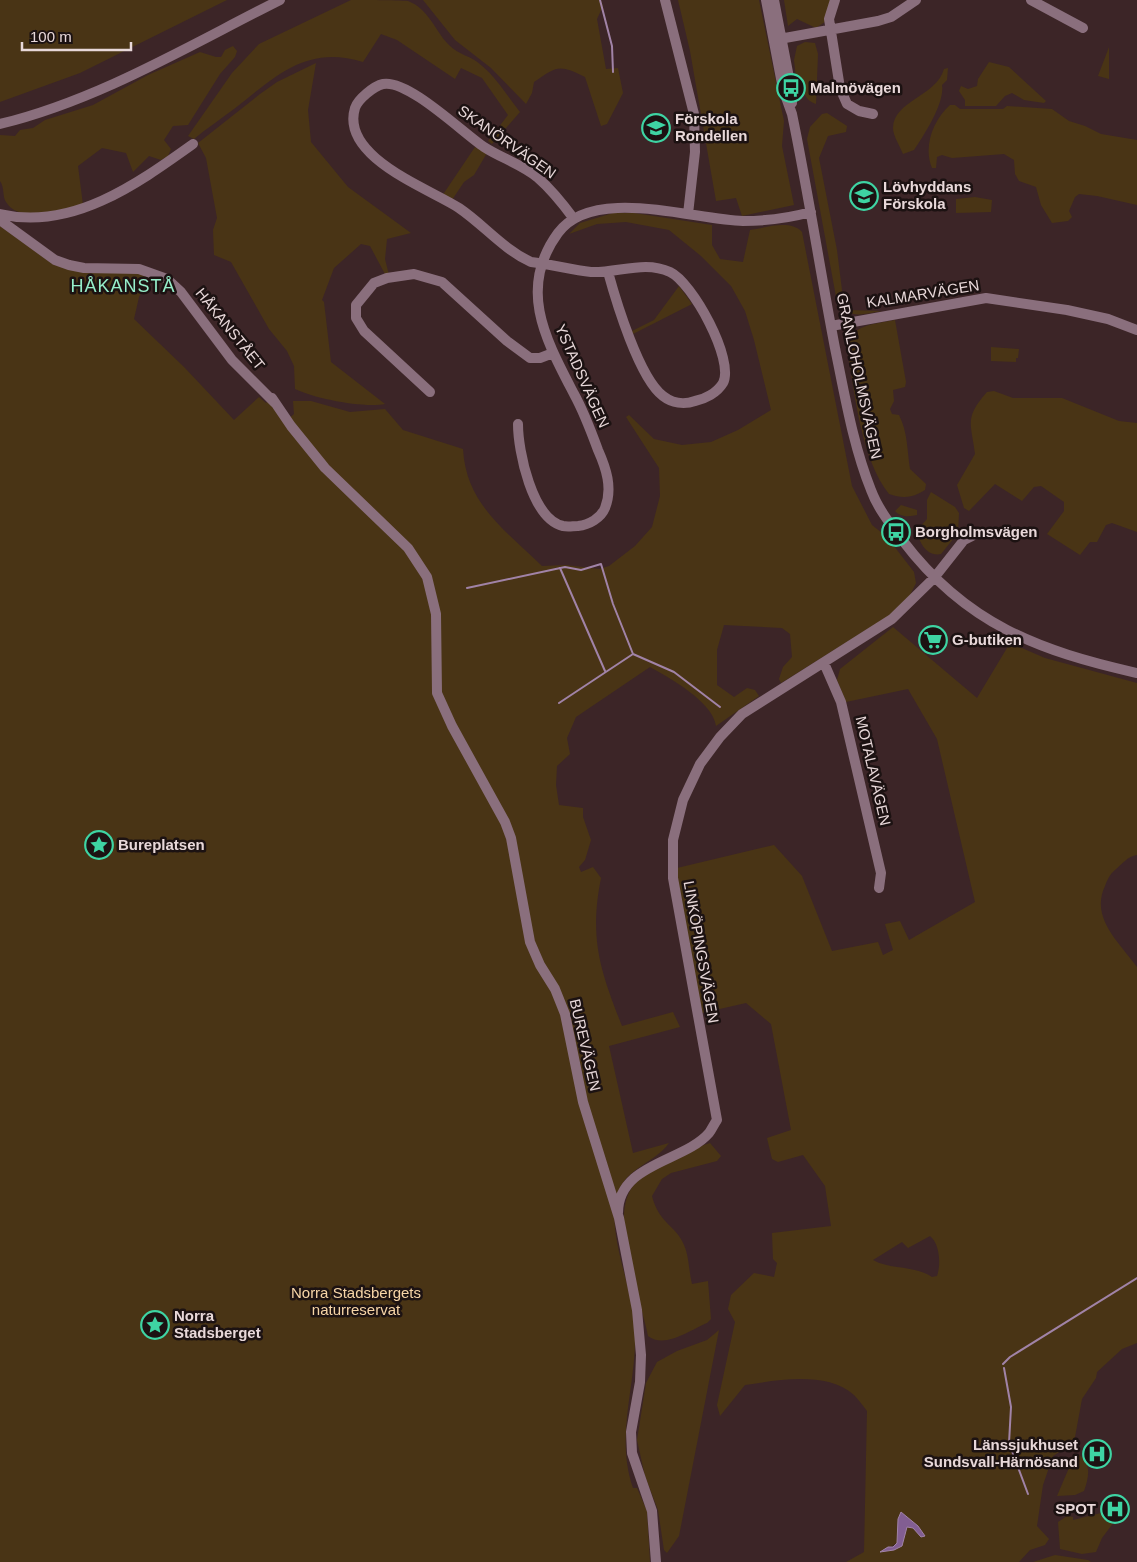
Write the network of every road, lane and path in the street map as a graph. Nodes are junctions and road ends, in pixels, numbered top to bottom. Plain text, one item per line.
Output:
1 (280, 0) edge
2 (665, 0) edge
3 (766, 0) edge
4 (774, 0) edge
5 (835, 0) edge
6 (916, 0) edge
7 (1030, 0) edge
8 (1083, 28) dead end
9 (830, 30) junction
10 (778, 40) junction
11 (873, 114) dead end
12 (0, 124) edge
13 (193, 144) dead end
14 (810, 212) junction
15 (0, 214) edge
16 (688, 214) junction
17 (574, 219) junction
18 (0, 220) edge
19 (541, 263) junction
20 (608, 272) junction
21 (831, 326) junction
22 (1137, 330) edge
23 (553, 353) junction
24 (430, 392) dead end
25 (518, 424) dead end
26 (393, 533) joint
27 (972, 536) dead end
28 (934, 578) junction
29 (824, 663) junction
30 (1137, 673) edge
31 (879, 888) dead end
32 (618, 1218) junction
33 (656, 1562) edge

1 - 12 street
2 - 16 street
3 - 10 street, GRANLOHOLMSVÄGEN
4 - 10 street, GRANLOHOLMSVÄGEN
5 - 9 street
6 - 9 street
7 - 8 street
9 - 10 street
9 - 11 street
10 - 14 street, GRANLOHOLMSVÄGEN
13 - 15 street
14 - 16 street, YSTADSVÄGEN
14 - 21 street, GRANLOHOLMSVÄGEN
16 - 17 street, YSTADSVÄGEN
17 - 19 street, YSTADSVÄGEN
17 - 19 street, SKANÖRVÄGEN
18 - 26 street, HÅKANSTÅET
19 - 20 street
19 - 23 street, YSTADSVÄGEN
20 - 20 street
21 - 22 street, KALMARVÄGEN
21 - 28 street, GRANLOHOLMSVÄGEN
23 - 24 street
23 - 25 street, YSTADSVÄGEN
26 - 32 street, BUREVÄGEN
27 - 28 street
28 - 29 street, LINKÖPINGSVÄGEN
28 - 30 street, GRANLOHOLMSVÄGEN
29 - 31 street, MOTALAVÄGEN
29 - 32 street, LINKÖPINGSVÄGEN
32 - 33 street, BUREVÄGEN

